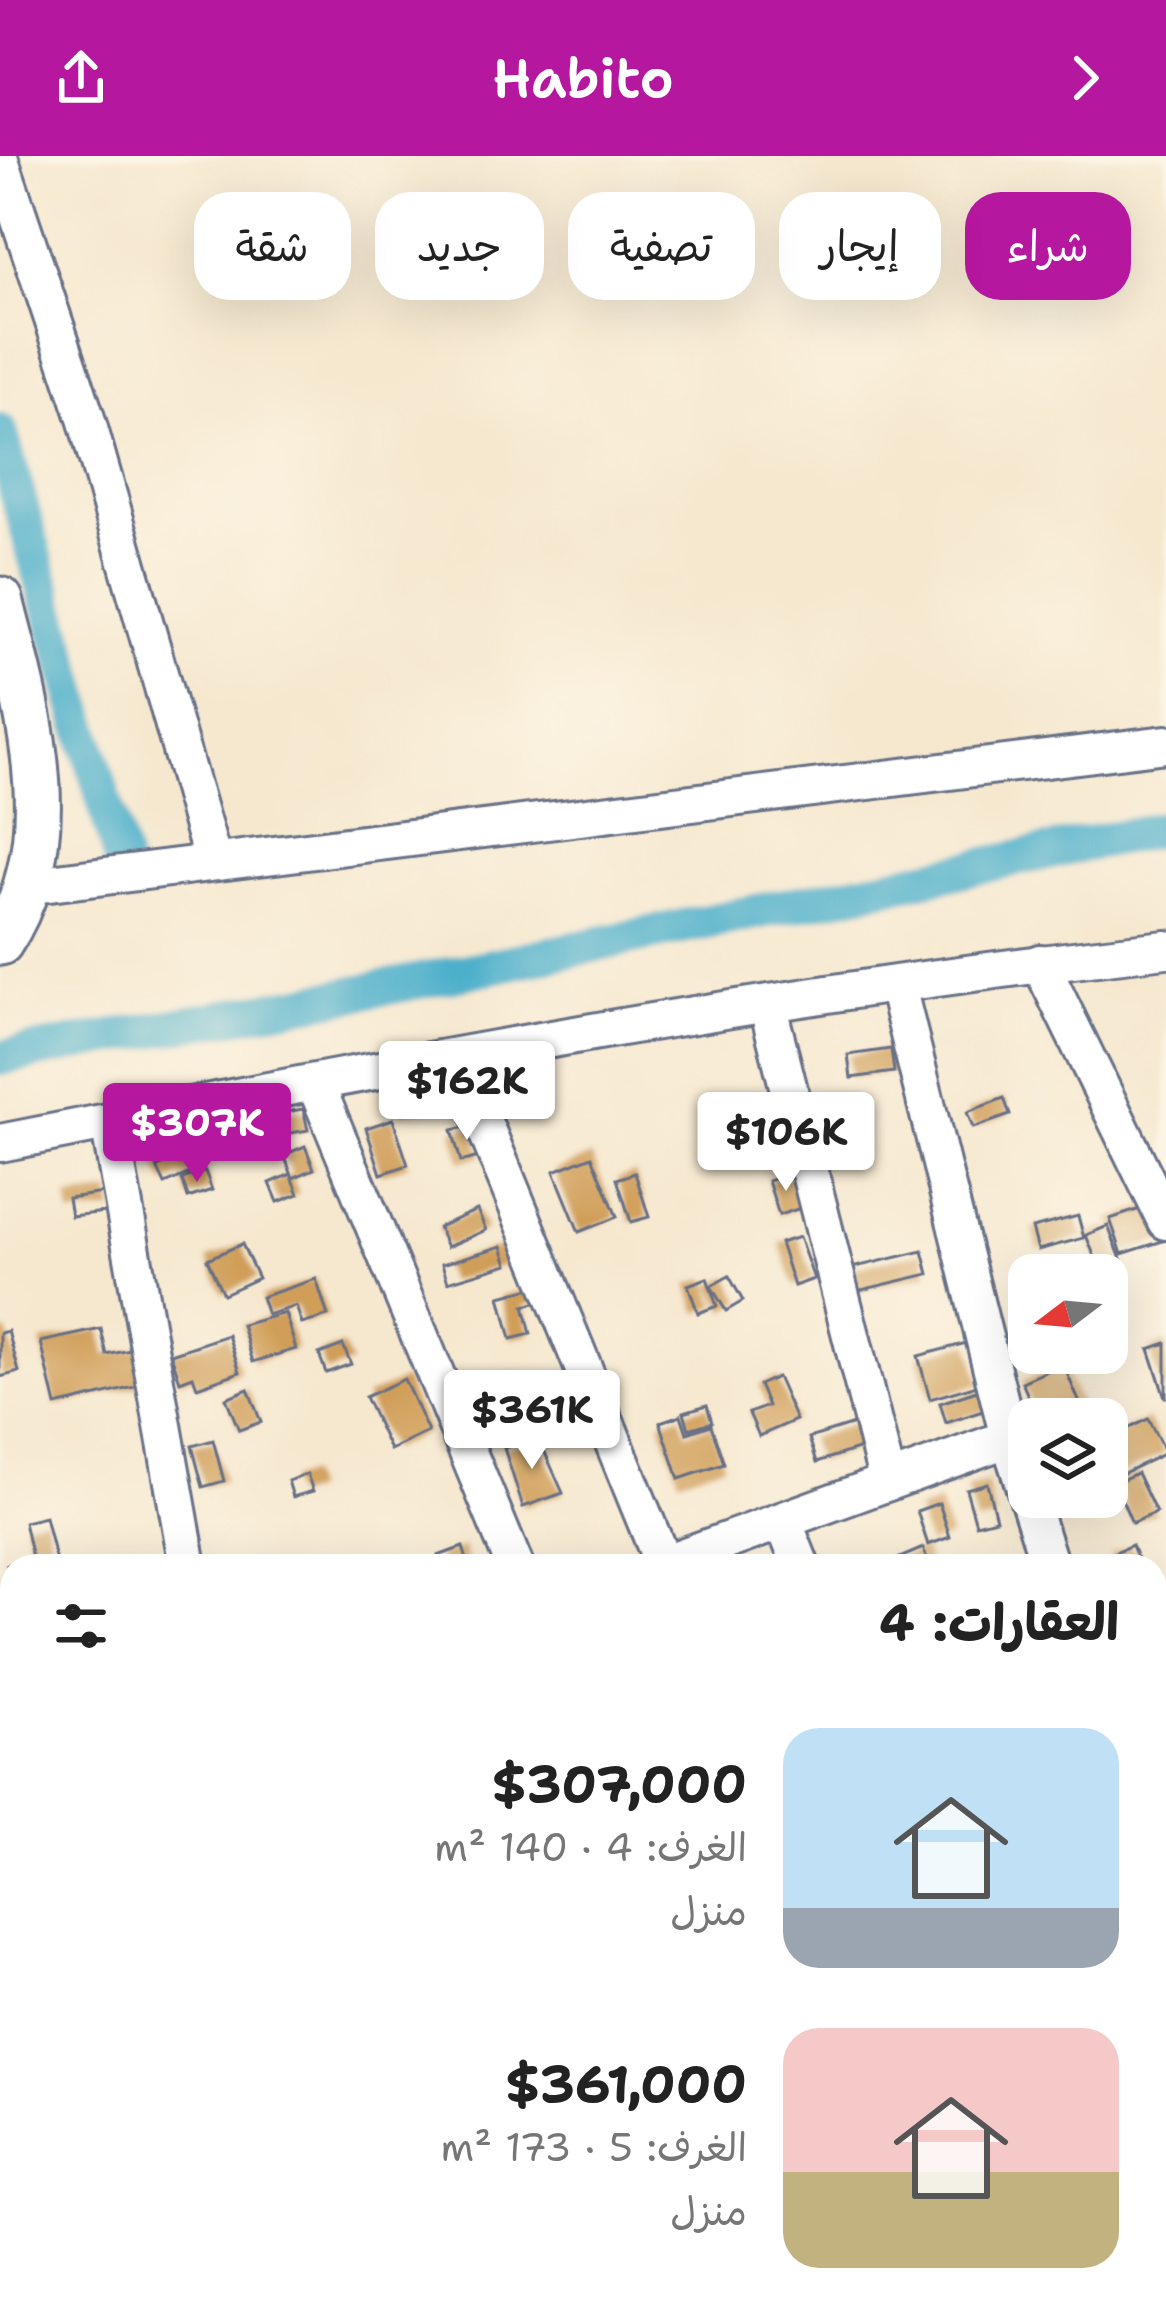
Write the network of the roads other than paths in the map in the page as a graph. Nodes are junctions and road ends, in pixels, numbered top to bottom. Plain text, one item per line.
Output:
1 (0, 160) edge
2 (0, 600) edge
3 (1166, 744) edge
4 (213, 862) junction
5 (25, 886) junction
6 (0, 942) edge
7 (1166, 949) edge
8 (1040, 963) junction
9 (897, 986) junction
10 (767, 1007) junction
11 (457, 1058) junction
12 (315, 1083) junction
13 (109, 1122) junction
14 (0, 1143) edge
15 (1166, 1221) edge
16 (1008, 1434) edge
17 (1008, 1438) edge
18 (888, 1482) junction
19 (1035, 1518) edge
20 (783, 1520) junction
21 (186, 1554) edge
22 (510, 1554) edge
23 (660, 1554) edge
24 (693, 1554) edge
25 (796, 1554) edge
26 (1046, 1554) edge

1 - 4 street
2 - 5 street
3 - 4 street
4 - 5 street
5 - 6 street
7 - 8 street
8 - 9 street
8 - 15 street
9 - 10 street
9 - 16 street
10 - 11 street
10 - 18 street
11 - 12 street
11 - 23 street
12 - 13 street
12 - 22 street
13 - 14 street
13 - 21 street
17 - 18 street
18 - 20 street
19 - 26 street
20 - 24 street
20 - 25 street

